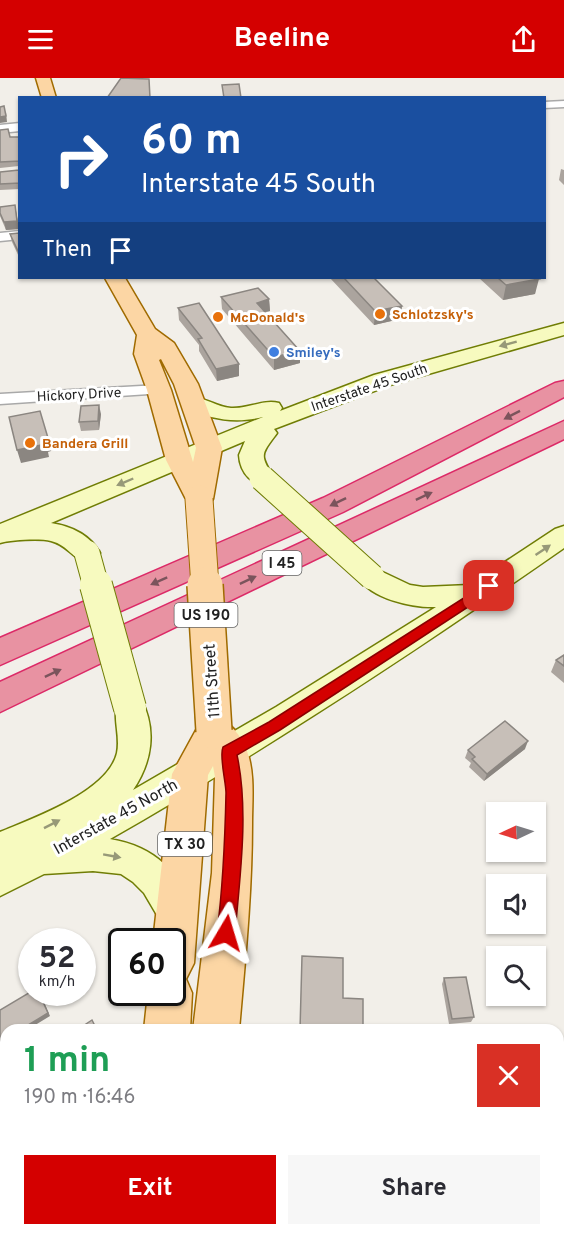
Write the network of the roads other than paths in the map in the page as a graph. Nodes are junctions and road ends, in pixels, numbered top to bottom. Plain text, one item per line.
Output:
1 (43, 78) edge
2 (48, 96) edge
3 (564, 104) edge
4 (546, 105) edge
5 (18, 127) edge
6 (0, 129) edge
7 (18, 235) edge
8 (0, 237) edge
9 (116, 279) edge
10 (564, 328) edge
11 (155, 339) junction
12 (564, 388) edge
13 (159, 390) junction
14 (351, 392) junction
15 (0, 399) edge
16 (193, 404) junction
17 (261, 426) junction
18 (564, 429) edge
19 (209, 448) junction
20 (179, 460) junction
21 (199, 499) junction
22 (564, 535) edge
23 (0, 536) edge
24 (477, 595) junction
25 (0, 652) edge
26 (0, 698) edge
27 (221, 742) junction
28 (190, 774) junction
29 (0, 850) edge
30 (33, 861) junction
31 (0, 879) edge
32 (177, 914) junction
33 (176, 928) edge
34 (169, 1006) edge
35 (167, 1024) edge
36 (217, 1024) edge

1 - 2 main road
3 - 4 street
5 - 6 street
7 - 8 street
9 - 11 main road, 11th Street
10 -> 14 main road, Interstate 45 South
11 - 13 main road, 11th Street
11 - 16 main road, 11th Street
12 -> 25 highway, I 45
13 - 15 street, Hickory Drive
13 - 20 main road, 11th Street
14 - 16 main road
14 - 17 main road, Interstate 45 South
16 - 19 main road, 11th Street
17 - 19 main road, Interstate 45 South
17 - 24 main road, bridge
26 -> 18 highway, I 45
19 - 20 main road, Interstate 45 South
19 - 21 main road, 11th Street / US 190
20 - 21 main road, 11th Street
20 -> 23 main road
21 - 27 main road, 11th Street / US 190, bridge
24 -> 22 main road
29 -> 23 main road, bridge
24 - 27 main road
27 - 28 main road, TX 30
27 - 36 main road, TX 30
28 - 30 main road, Interstate 45 North
28 - 32 main road, TX 30
30 - 31 main road, Interstate 45 North
30 -> 32 main road
32 - 33 main road, TX 30
34 - 35 main road

